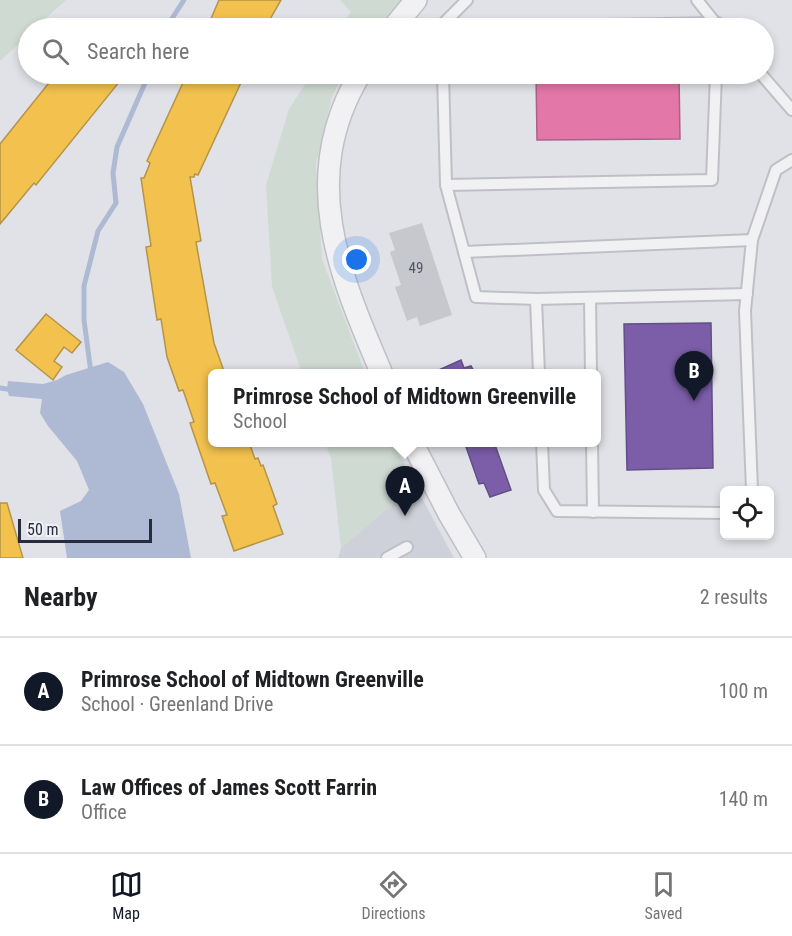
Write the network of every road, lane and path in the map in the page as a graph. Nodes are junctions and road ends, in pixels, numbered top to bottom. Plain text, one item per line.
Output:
1 (416, 0) edge
2 (468, 0) edge
3 (697, 0) edge
4 (401, 18) edge
5 (449, 18) edge
6 (712, 18) edge
7 (355, 84) edge
8 (443, 84) edge
9 (716, 84) edge
10 (770, 84) edge
11 (792, 110) edge
12 (792, 160) edge
13 (446, 185) junction
14 (752, 240) junction
15 (464, 252) junction
16 (747, 294) junction
17 (591, 298) junction
18 (536, 299) junction
19 (380, 369) edge
20 (539, 369) edge
21 (591, 369) edge
22 (415, 447) edge
23 (542, 447) edge
24 (592, 447) edge
25 (752, 486) edge
26 (593, 512) junction
27 (720, 513) edge
28 (407, 547) dead end
29 (387, 558) edge
30 (475, 558) edge

1 - 4 street
2 - 5 lane
3 - 6 lane
7 - 19 street
8 - 13 lane
9 - 13 lane
10 - 11 lane
12 - 14 lane
13 - 15 lane
14 - 15 lane
14 - 16 lane
15 - 18 lane
16 - 17 lane
16 - 25 lane
17 - 18 lane
17 - 21 lane
18 - 20 lane
22 - 30 street
23 - 26 lane
24 - 26 lane
26 - 27 lane
28 - 29 lane

